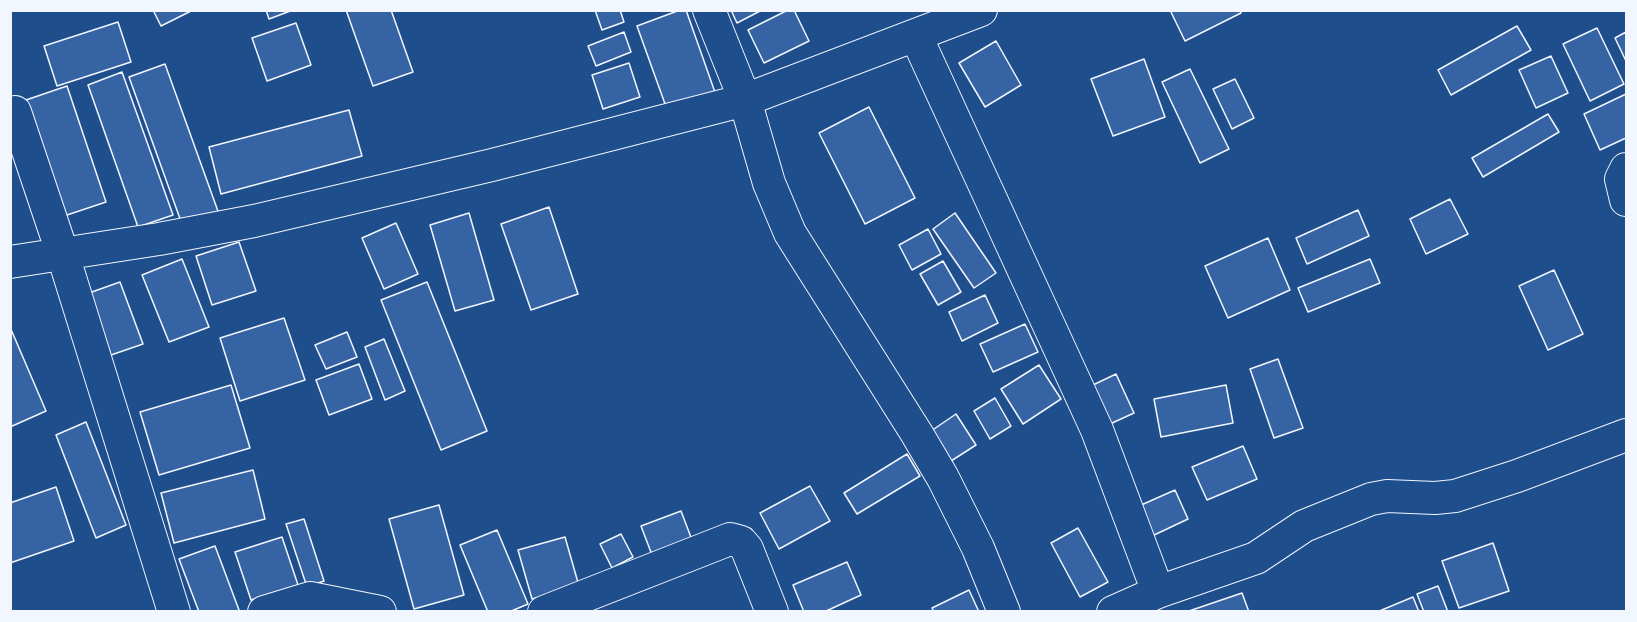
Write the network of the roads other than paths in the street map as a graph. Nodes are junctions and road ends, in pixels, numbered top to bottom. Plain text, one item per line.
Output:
1 (709, 10) edge
2 (981, 10) edge
3 (916, 36) junction
4 (745, 100) junction
5 (15, 112) dead end
6 (1626, 169) edge
7 (1626, 200) edge
8 (63, 255) junction
9 (10, 262) edge
10 (1626, 435) edge
11 (1158, 592) junction
12 (174, 612) edge
13 (264, 612) edge
14 (380, 612) edge
15 (544, 612) edge
16 (772, 612) edge
17 (1004, 612) edge
18 (1113, 612) edge

1 - 4 street
2 - 3 street
3 - 4 street
3 - 11 street
4 - 8 street
4 - 17 street
5 - 8 street
6 - 7 street
8 - 9 street
8 - 12 street
10 - 11 street
11 - 18 street
13 - 14 street
15 - 16 street

